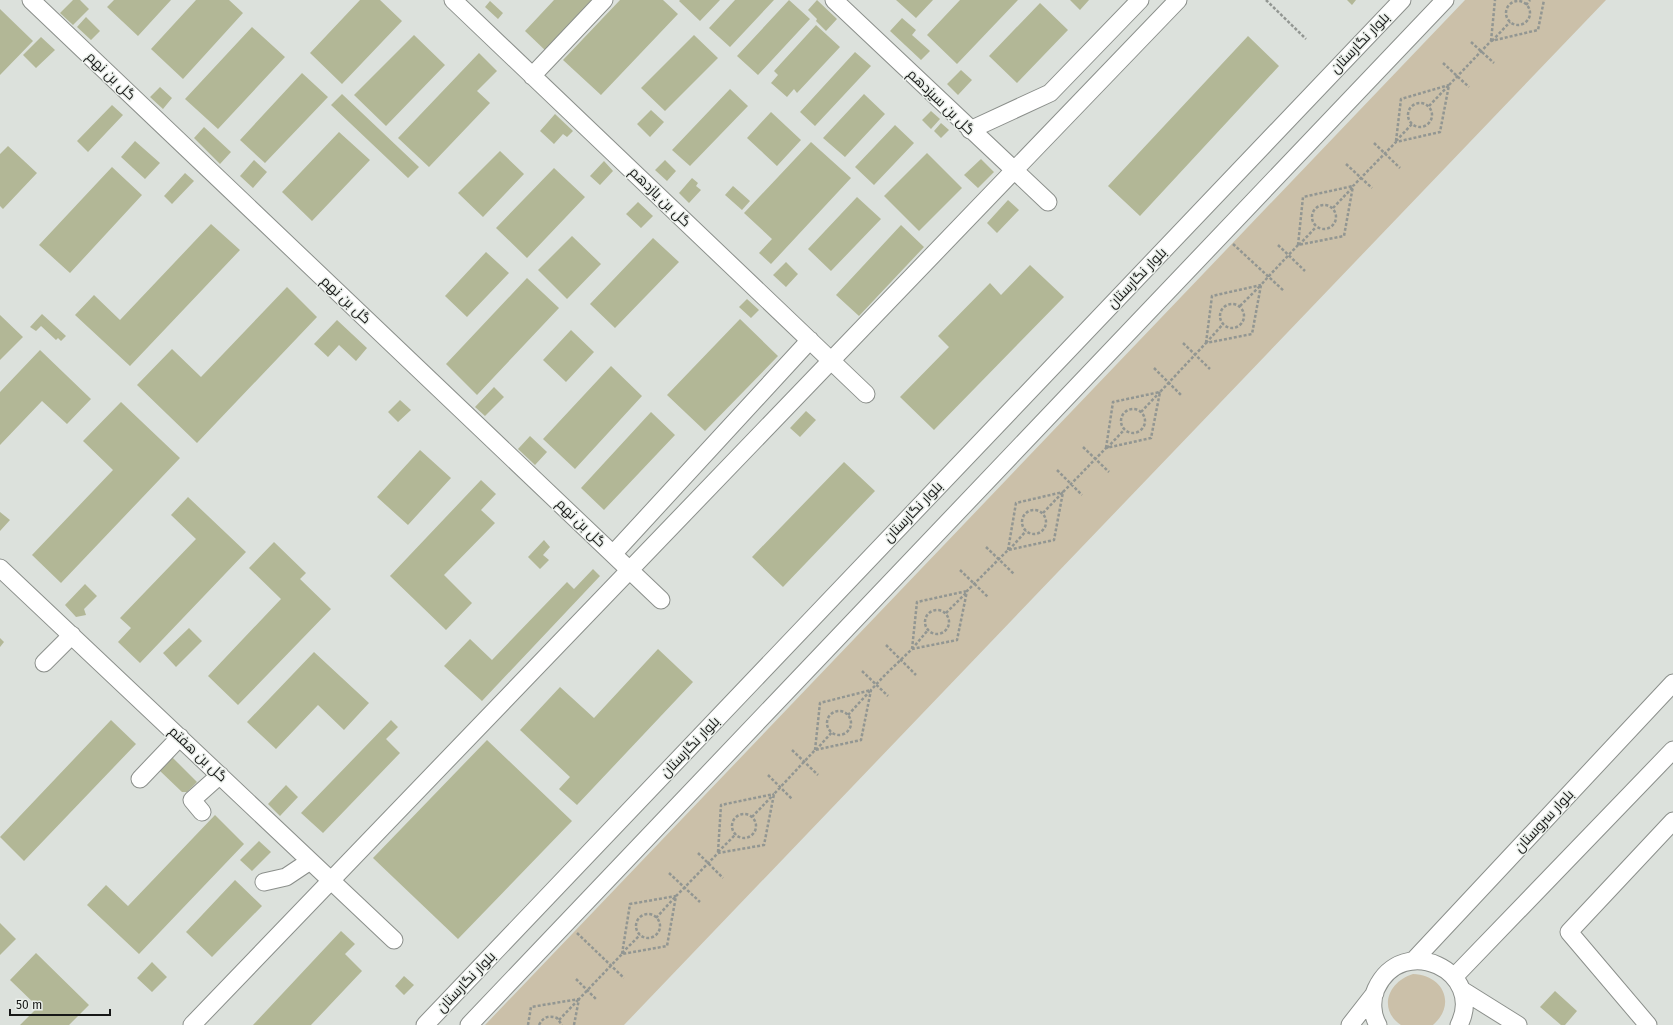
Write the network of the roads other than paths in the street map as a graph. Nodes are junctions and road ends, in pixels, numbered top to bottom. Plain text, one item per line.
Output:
1 (31, 0) edge
2 (453, 0) edge
3 (604, 0) edge
4 (834, 0) edge
5 (1140, 0) edge
6 (1178, 0) edge
7 (1402, 0) edge
8 (1445, 0) edge
9 (532, 76) junction
10 (970, 130) junction
11 (1014, 171) junction
12 (1048, 202) dead end
13 (810, 340) junction
14 (832, 361) junction
15 (866, 394) dead end
16 (613, 554) junction
17 (0, 568) edge
18 (631, 570) junction
19 (661, 600) dead end
20 (72, 635) junction
21 (44, 663) dead end
22 (1673, 683) edge
23 (180, 737) junction
24 (1673, 750) edge
25 (220, 775) junction
26 (140, 779) dead end
27 (202, 812) dead end
28 (1673, 821) edge
29 (310, 861) junction
30 (264, 882) dead end
31 (332, 882) junction
32 (394, 940) dead end
33 (1414, 960) junction
34 (1458, 984) junction
35 (1375, 993) junction
36 (192, 1025) edge
37 (425, 1025) edge
38 (469, 1025) edge
39 (1350, 1025) edge
40 (1378, 1025) edge
41 (1459, 1025) edge
42 (1518, 1025) edge
43 (1648, 1025) edge

1 - 16 street, گل بن نهم
2 - 9 street, گل بن یازدهم
3 - 9 street
4 - 10 street, گل بن سیزدهم
5 - 10 street
6 - 11 street
7 - 37 street, بلوار نگارستان
8 - 38 street
9 - 13 street, گل بن یازدهم
10 - 11 street, گل بن سیزدهم
11 - 12 street, گل بن سیزدهم
11 - 14 street
13 - 14 street, گل بن یازدهم
13 - 16 street
14 - 15 street, گل بن یازدهم
14 - 18 street
16 - 18 street, گل بن نهم
17 - 20 street, گل بن هفتم
18 - 19 street, گل بن نهم
18 - 31 street
20 - 21 street
20 - 23 street, گل بن هفتم
22 - 33 street, بلوار سروستان
23 - 25 street, گل بن هفتم
23 - 26 street
24 - 34 street
25 - 27 street
25 - 29 street, گل بن هفتم
28 - 43 street
29 - 30 street
29 - 31 street, گل بن هفتم
31 - 32 street, گل بن هفتم
31 - 36 street
33 - 34 street
33 - 35 street
34 - 41 street
34 - 42 street
35 - 39 street
35 - 40 street

